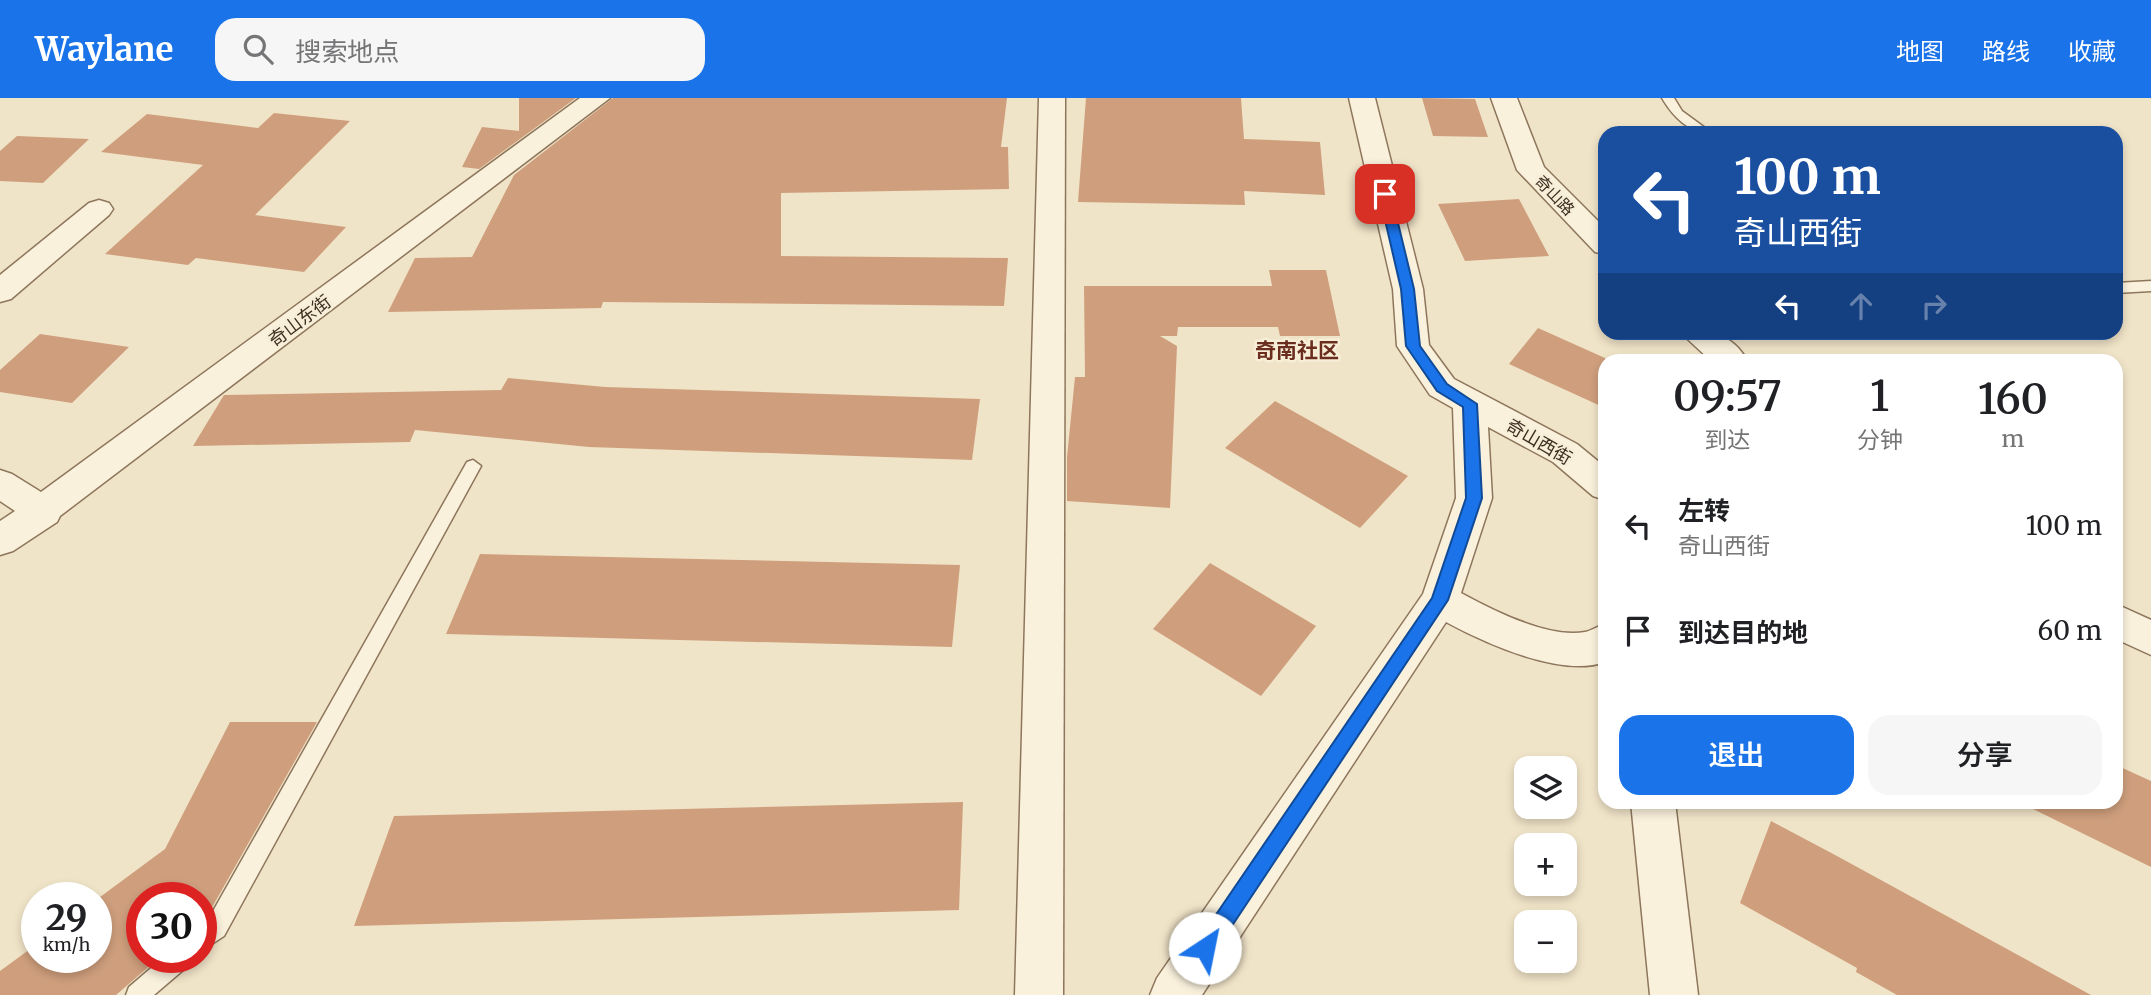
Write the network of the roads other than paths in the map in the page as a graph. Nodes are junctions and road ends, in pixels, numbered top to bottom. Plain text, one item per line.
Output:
1 (597, 98) edge
2 (1052, 98) edge
3 (1362, 98) edge
4 (1504, 98) edge
5 (1668, 98) edge
6 (1696, 126) edge
7 (100, 209) dead end
8 (1598, 238) edge
9 (2151, 286) edge
10 (2123, 288) edge
11 (0, 292) edge
12 (1705, 340) edge
13 (1723, 354) edge
14 (1470, 404) junction
15 (473, 466) dead end
16 (1598, 481) edge
17 (0, 483) edge
18 (44, 512) junction
19 (0, 541) edge
20 (1440, 600) junction
21 (2123, 624) edge
22 (2151, 639) edge
23 (1598, 648) edge
24 (1654, 809) edge
25 (217, 926) edge
26 (162, 973) edge
27 (137, 995) edge
28 (1039, 995) edge
29 (1174, 995) edge
30 (1674, 995) edge

1 - 18 street, 奇山东街
2 - 28 street
3 - 14 street, 奇山西街
4 - 8 street, 奇山路
5 - 6 lane
7 - 11 street
9 - 10 lane
12 - 13 street
14 - 16 street, 奇山西街
14 - 20 street
15 - 25 lane
17 - 18 street
18 - 19 street, 奇山东街
20 - 23 street
20 - 29 street
21 - 22 street
24 - 30 street
26 - 27 lane

